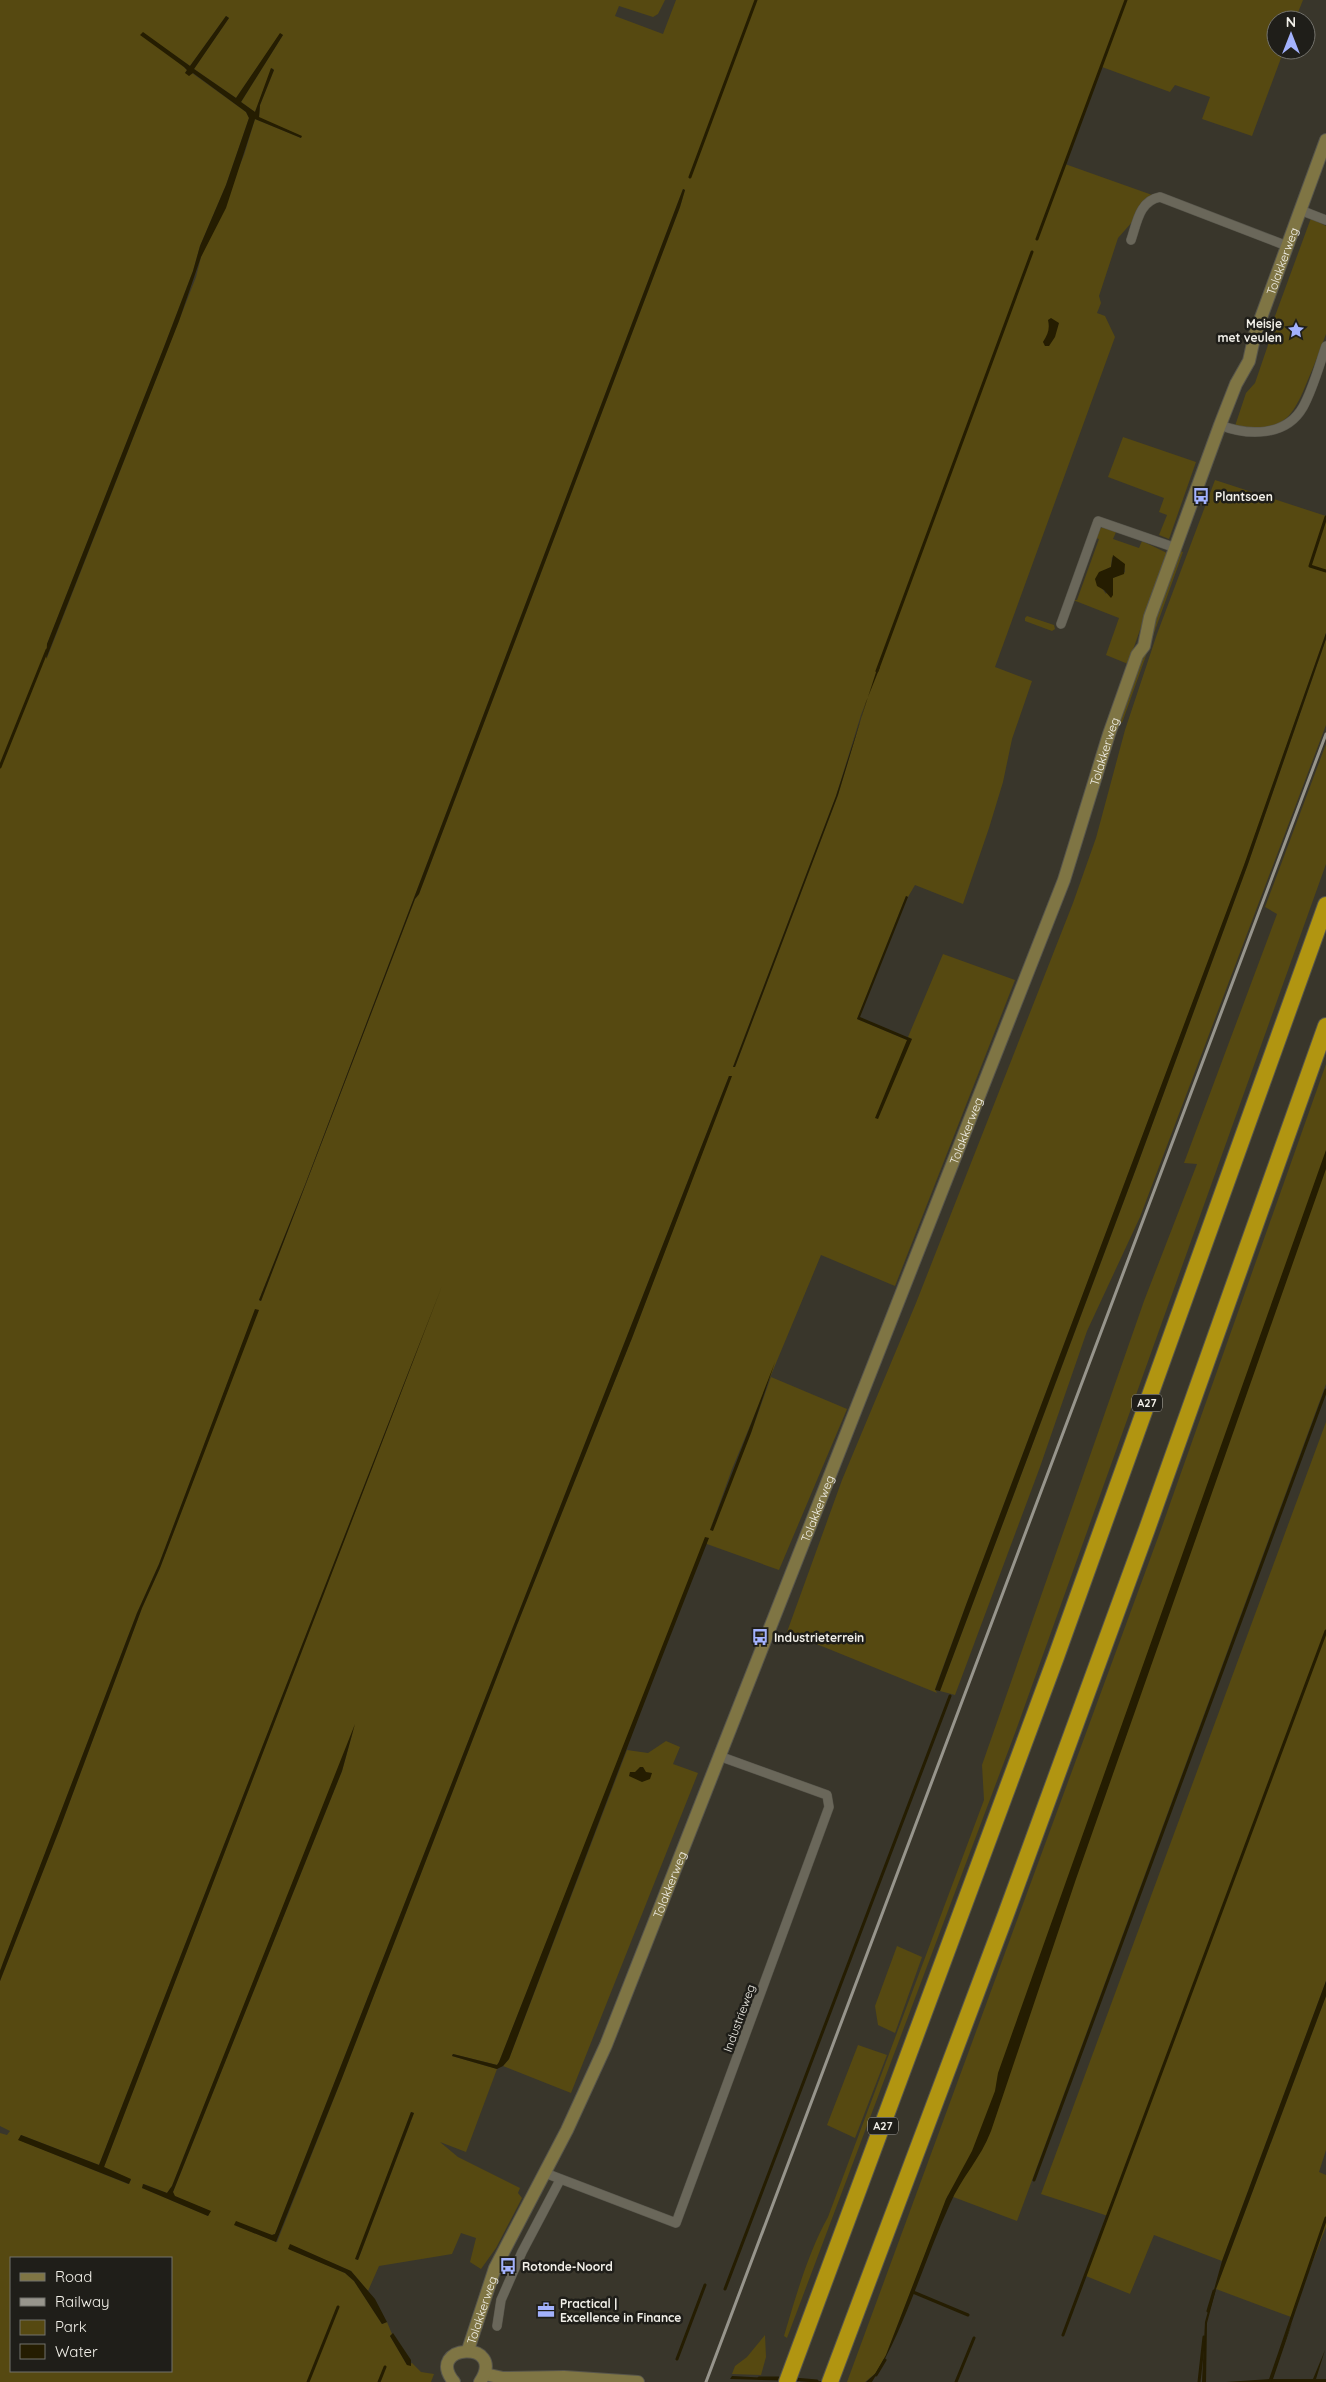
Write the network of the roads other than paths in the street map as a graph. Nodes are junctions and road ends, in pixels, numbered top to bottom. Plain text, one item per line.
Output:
1 (1326, 140) edge
2 (1300, 210) junction
3 (1326, 220) edge
4 (1131, 240) dead end
5 (1286, 246) junction
6 (1326, 346) edge
7 (1220, 425) junction
8 (1176, 548) junction
9 (1060, 624) dead end
10 (1326, 905) edge
11 (1326, 1026) edge
12 (719, 1756) junction
13 (545, 2173) junction
14 (560, 2180) junction
15 (497, 2326) dead end
16 (468, 2350) junction
17 (482, 2378) edge
18 (454, 2382) edge
19 (638, 2382) edge
20 (787, 2382) edge
21 (830, 2382) edge

1 - 2 main road, Tolakkerweg
2 - 3 street
2 - 5 main road, Tolakkerweg
4 - 5 street
5 - 7 main road, Tolakkerweg
6 - 7 street
7 - 8 main road, Tolakkerweg
8 - 9 street
8 - 12 main road, Tolakkerweg
10 - 20 highway, A27
11 - 21 highway
12 - 13 main road, Tolakkerweg
12 - 14 street, Industrieweg
13 - 14 street, Industrieweg
13 - 16 main road, Tolakkerweg
14 - 15 street
16 - 17 main road
16 - 18 main road
17 - 19 main road

